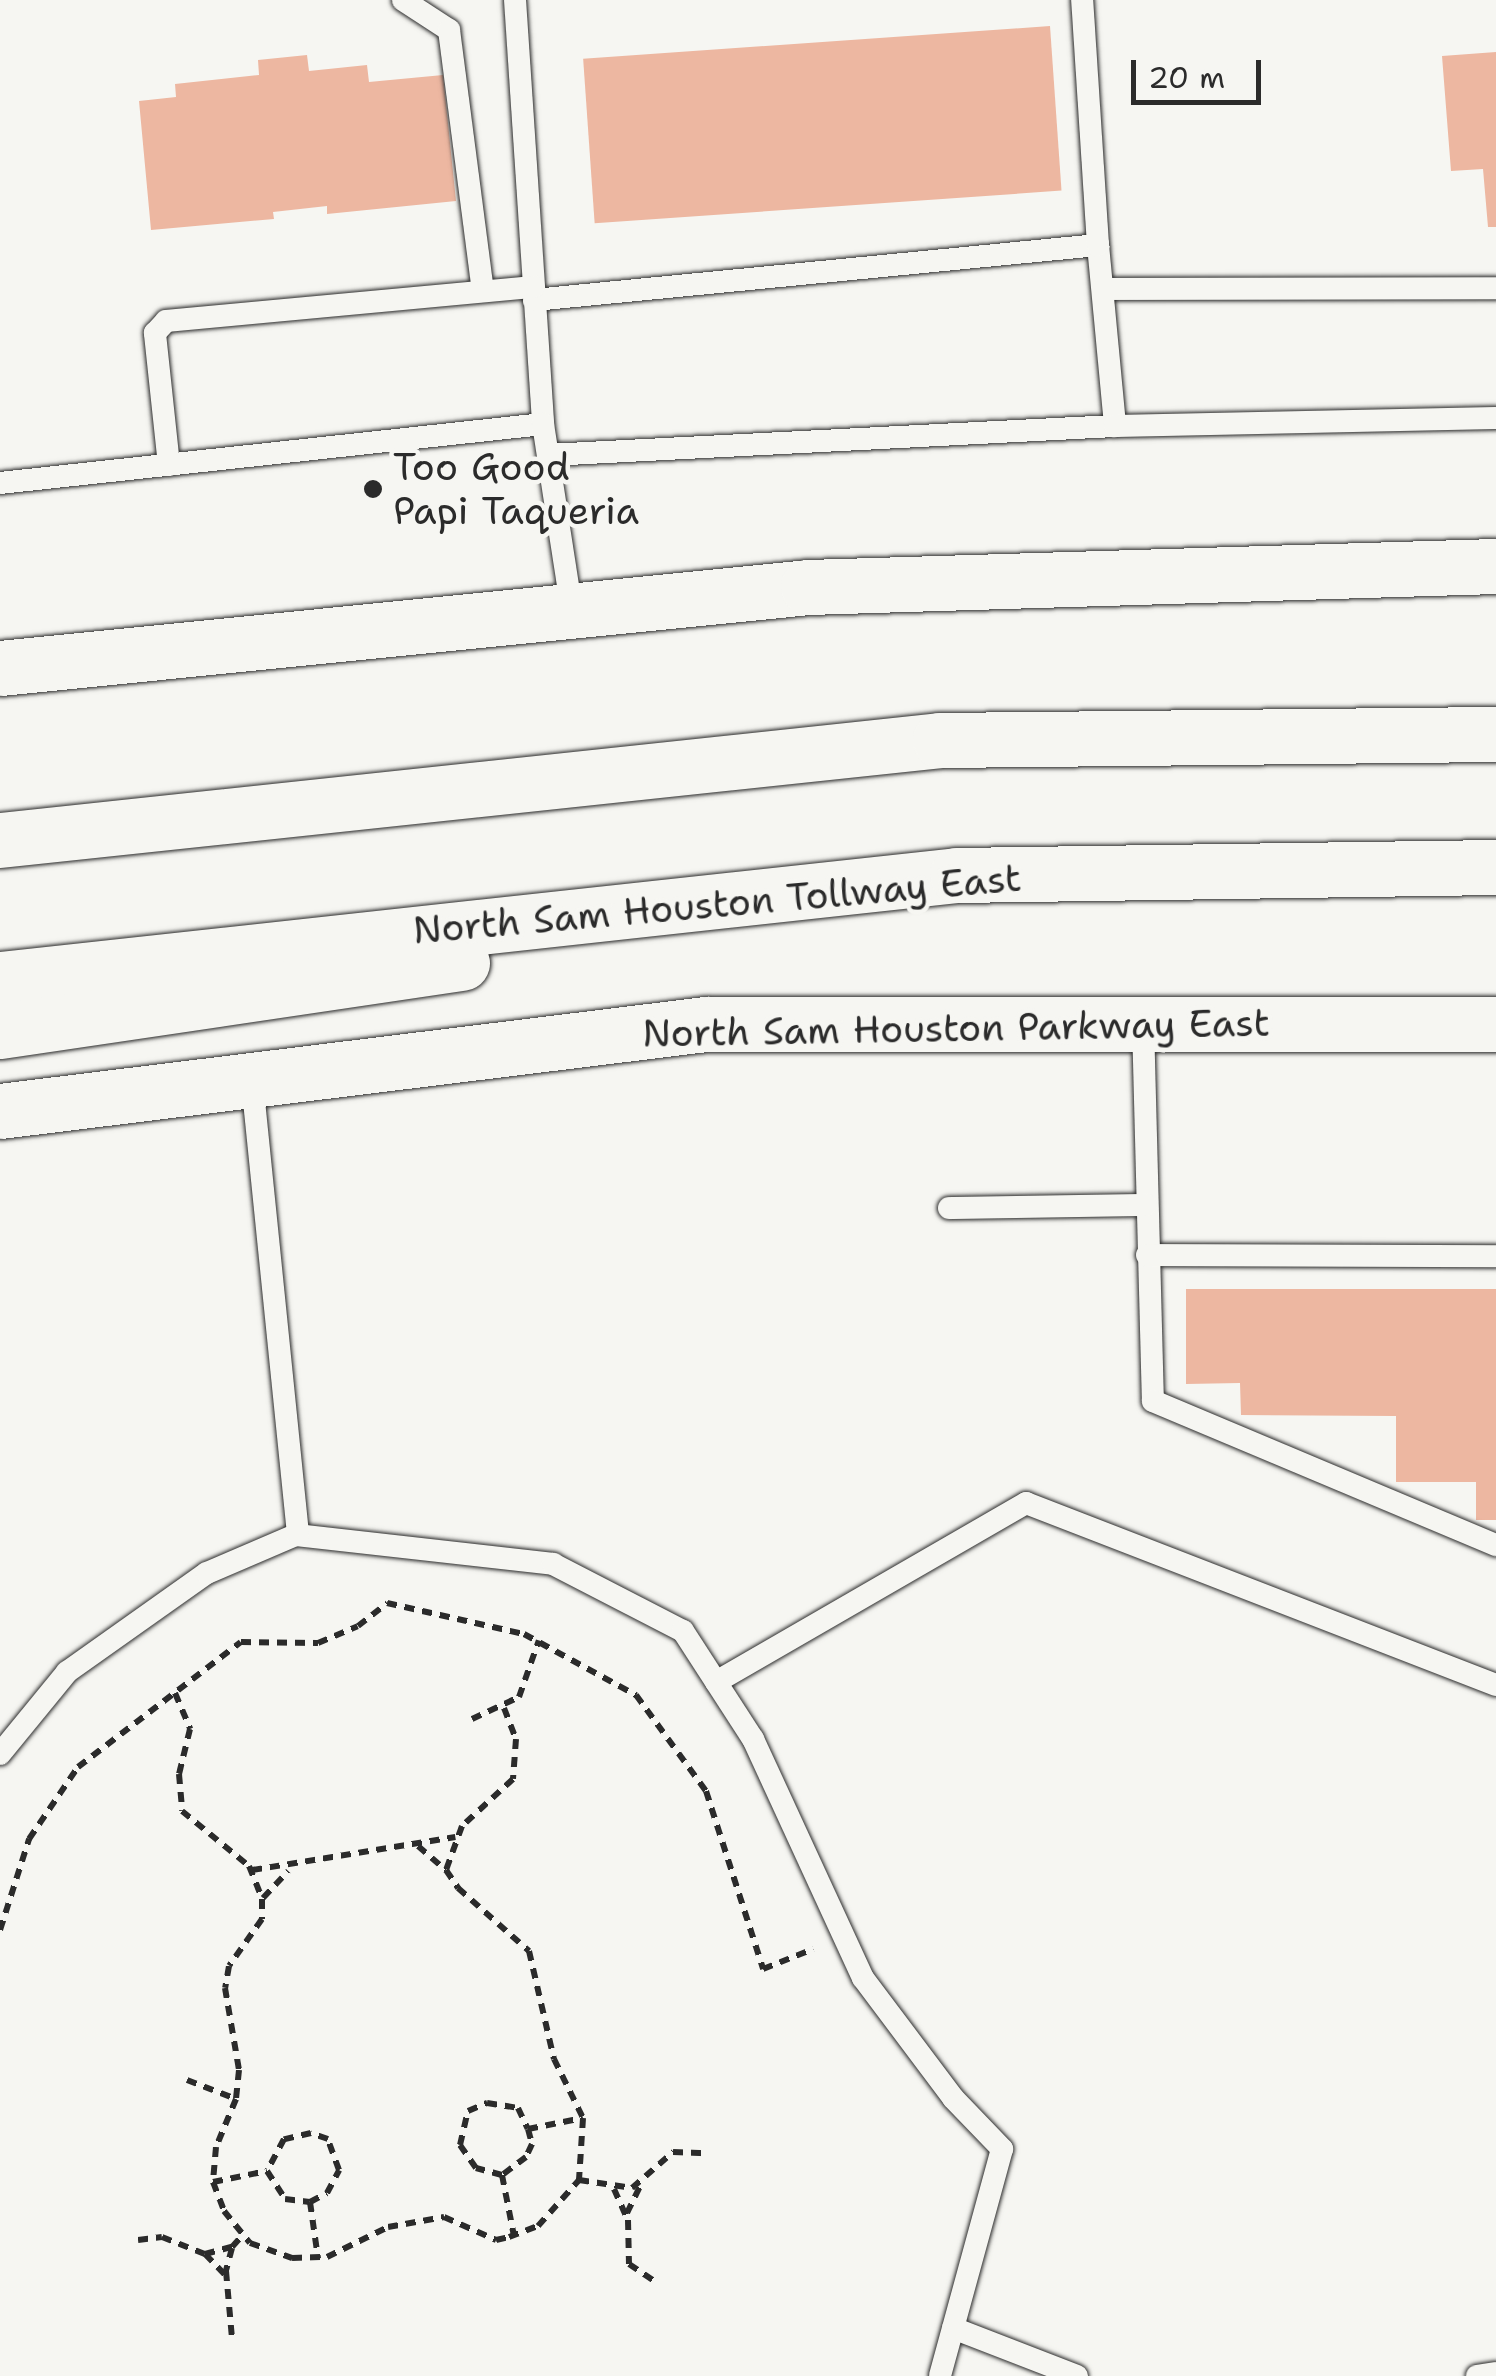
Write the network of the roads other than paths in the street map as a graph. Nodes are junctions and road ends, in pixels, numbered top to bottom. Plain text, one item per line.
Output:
1 (403, 0) edge
2 (515, 0) edge
3 (1082, 0) edge
4 (1098, 245) junction
5 (1496, 288) edge
6 (1102, 289) junction
7 (483, 291) junction
8 (533, 293) junction
9 (1496, 418) edge
10 (543, 424) junction
11 (1115, 426) junction
12 (548, 455) junction
13 (169, 465) junction
14 (0, 483) edge
15 (1496, 566) edge
16 (572, 610) junction
17 (0, 668) edge
18 (1496, 734) edge
19 (0, 840) edge
20 (1496, 867) edge
21 (810, 887) junction
22 (0, 979) edge
23 (1143, 1023) junction
24 (1496, 1024) edge
25 (0, 1031) edge
26 (252, 1076) junction
27 (0, 1110) edge
28 (1146, 1205) junction
29 (949, 1208) dead end
30 (1147, 1255) junction
31 (1496, 1256) edge
32 (296, 1534) junction
33 (1496, 1545) edge
34 (716, 1682) junction
35 (1496, 1684) edge
36 (4, 1740) edge
37 (953, 2328) junction
38 (1496, 2373) edge
39 (940, 2376) edge
40 (1077, 2376) edge
41 (1477, 2376) edge

1 - 7 lane
2 - 8 lane
3 - 4 lane
4 - 6 lane
4 - 8 lane
5 - 6 lane
6 - 11 lane
7 - 8 lane
7 - 13 lane
8 - 10 lane
9 - 11 lane
10 - 12 lane
10 - 13 lane
11 - 12 lane
12 - 16 lane
13 - 14 lane
15 - 16 main road
16 - 17 main road
18 - 19 main road
20 - 21 main road, North Sam Houston Tollway East
21 - 22 main road, North Sam Houston Tollway East
21 - 25 main road
23 - 24 main road, North Sam Houston Parkway East
23 - 26 main road, North Sam Houston Parkway East
23 - 28 lane
26 - 27 main road, North Sam Houston Parkway East
26 - 32 lane
28 - 29 lane
28 - 30 lane
30 - 31 lane
30 - 33 lane
32 - 34 lane
32 - 36 lane
34 - 35 lane
34 - 37 lane
37 - 39 lane
37 - 40 lane
38 - 41 lane

